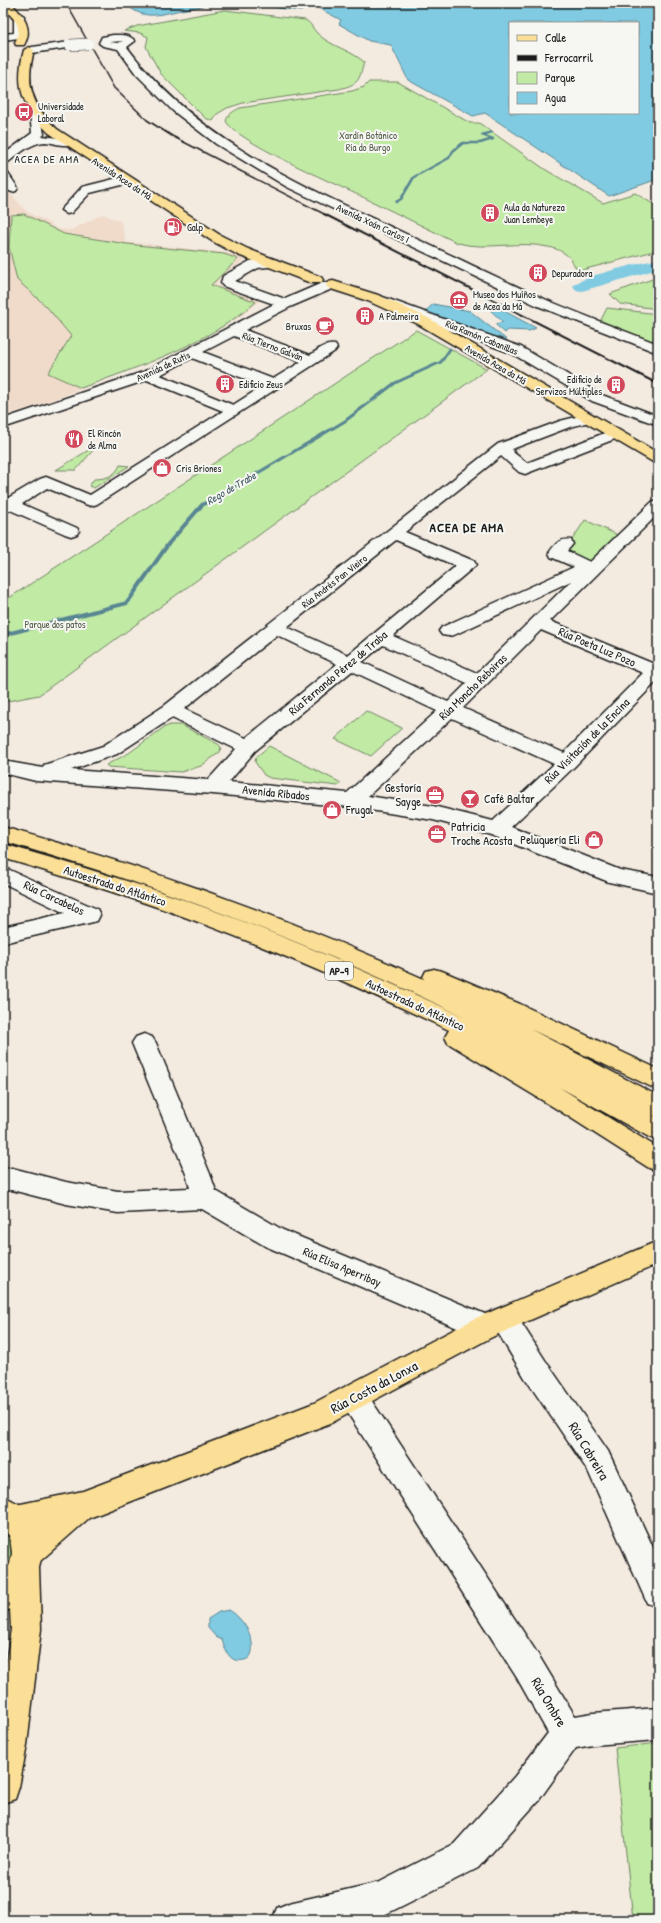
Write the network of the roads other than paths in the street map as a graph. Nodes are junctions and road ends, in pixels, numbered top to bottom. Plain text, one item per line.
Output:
1 (6, 3) edge
2 (12, 3) edge
3 (19, 16) junction
4 (3, 39) edge
5 (24, 46) junction
6 (48, 135) junction
7 (3, 161) edge
8 (3, 174) edge
9 (126, 180) junction
10 (12, 188) dead end
11 (67, 210) dead end
12 (267, 261) junction
13 (326, 281) junction
14 (373, 298) junction
15 (289, 303) junction
16 (234, 331) junction
17 (330, 348) dead end
18 (658, 350) edge
19 (192, 353) junction
20 (312, 361) junction
21 (148, 375) junction
22 (274, 385) junction
23 (606, 402) junction
24 (573, 409) junction
25 (233, 410) junction
26 (594, 421) junction
27 (658, 421) edge
28 (3, 424) edge
29 (564, 424) junction
30 (615, 434) junction
31 (503, 447) junction
32 (658, 459) edge
33 (658, 505) edge
34 (6, 506) edge
35 (71, 531) dead end
36 (390, 537) junction
37 (565, 544) dead end
38 (592, 569) junction
39 (539, 623) junction
40 (276, 628) junction
41 (448, 632) dead end
42 (380, 637) junction
43 (349, 664) junction
44 (657, 671) edge
45 (479, 682) junction
46 (171, 710) junction
47 (450, 710) junction
48 (248, 747) junction
49 (110, 750) junction
50 (567, 762) junction
51 (3, 767) edge
52 (36, 774) junction
53 (92, 778) junction
54 (213, 786) junction
55 (351, 800) junction
56 (497, 830) junction
57 (3, 834) edge
58 (3, 851) edge
59 (3, 874) edge
60 (658, 885) edge
61 (221, 903) junction
62 (3, 935) edge
63 (404, 999) junction
64 (144, 1043) dead end
65 (658, 1080) edge
66 (658, 1107) edge
67 (658, 1130) edge
68 (658, 1161) edge
69 (3, 1180) edge
70 (205, 1198) junction
71 (658, 1252) edge
72 (494, 1323) junction
73 (354, 1398) junction
74 (82, 1506) junction
75 (9, 1516) edge
76 (25, 1560) junction
77 (658, 1592) edge
78 (3, 1597) edge
79 (658, 1724) edge
80 (568, 1734) junction
81 (3, 1787) edge
82 (289, 1920) edge

1 - 3 main road
2 - 5 main road
3 - 4 street
3 - 5 main road
4 - 5 street
5 - 6 main road, Avenida Acea da Má
5 - 18 street, Avenida Xoán Carlos I, bridge
6 - 7 street
6 - 9 main road, Avenida Acea da Má
8 - 10 street
9 - 11 street
9 - 12 main road, Avenida Acea da Má
12 - 13 main road, Avenida Acea da Má
12 - 15 street
13 - 14 main road, Avenida Acea da Má
13 - 15 street, Avenida de Rutis
14 - 23 street, Rúa Ramón Cabanillas
14 - 24 main road, Avenida Acea da Má
15 - 16 street, Avenida de Rutis
16 - 19 street, Avenida de Rutis
16 - 20 street, Rúa Tierno Galván
17 - 20 street, Rúa Tierno Galván
19 - 21 street, Avenida de Rutis
19 - 22 street
20 - 22 street, Rúa Tierno Galván
21 - 25 street
21 - 28 street, Avenida de Rutis
22 - 25 street, Rúa Tierno Galván
23 - 26 street
23 - 27 street, Rúa Ramón Cabanillas
24 - 26 main road, Avenida Acea da Má
24 - 29 street
25 - 34 street, Rúa Tierno Galván
26 - 29 street, Rúa Andrés Pan Vieiro
26 - 30 main road, Avenida Acea da Má
29 - 31 street, Rúa Andrés Pan Vieiro
30 - 31 street
30 - 32 main road, Avenida Acea da Má
31 - 36 street, Rúa Andrés Pan Vieiro
33 - 38 street, Rúa Moncho Reboiras
34 - 35 street, Rúa Tierno Galván
36 - 40 street, Rúa Andrés Pan Vieiro
36 - 42 street, Rúa Fernando Pérez de Traba
37 - 38 street
38 - 39 street, Rúa Moncho Reboiras
38 - 41 street
39 - 44 street, Rúa Poeta Luz Pozo
39 - 45 street, Rúa Moncho Reboiras
40 - 43 street
40 - 46 street, Rúa Andrés Pan Vieiro
42 - 43 street, Rúa Fernando Pérez de Traba
42 - 45 street
43 - 47 street
43 - 48 street, Rúa Fernando Pérez de Traba
44 - 50 street, Rúa Visitación de la Encina
45 - 47 street, Rúa Moncho Reboiras
46 - 48 street
46 - 49 street, Rúa Andrés Pan Vieiro
47 - 50 street
47 - 55 street, Rúa Moncho Reboiras
48 - 54 street, Rúa Fernando Pérez de Traba
49 - 52 street, Rúa Andrés Pan Vieiro
49 - 53 street, Rúa Andrés Pan Vieiro
50 - 56 street, Rúa Visitación de la Encina
51 - 52 street, Avenida Ribados
52 - 53 street, Avenida Ribados
53 - 54 street, Avenida Ribados
54 - 55 street, Avenida Ribados
55 - 56 street, Avenida Ribados
56 - 60 street, Avenida Ribados
57 - 61 main road, Autoestrada do Atlántico / AP-9
58 - 63 main road, Autoestrada do Atlántico / AP-9
59 - 62 street, Rúa Carcabelos
61 - 65 main road
61 - 66 main road, Autoestrada do Atlántico / AP-9
63 - 67 main road, Autoestrada do Atlántico / AP-9
63 - 68 main road
64 - 70 street
69 - 70 street
70 - 72 street, Rúa Elisa Aperribay
71 - 72 main road, Rúa Costa da Lonxa
72 - 73 main road, Rúa Costa da Lonxa
72 - 77 street, Rúa Cabreira
73 - 74 main road, Rúa Costa da Lonxa
73 - 80 street, Rúa Ombre
74 - 75 main road, Rúa Costa da Lonxa
74 - 76 main road, Rúa Costa da Lonxa
75 - 76 main road
76 - 78 main road
76 - 81 main road
79 - 80 street
80 - 82 street, Rúa Ombre

